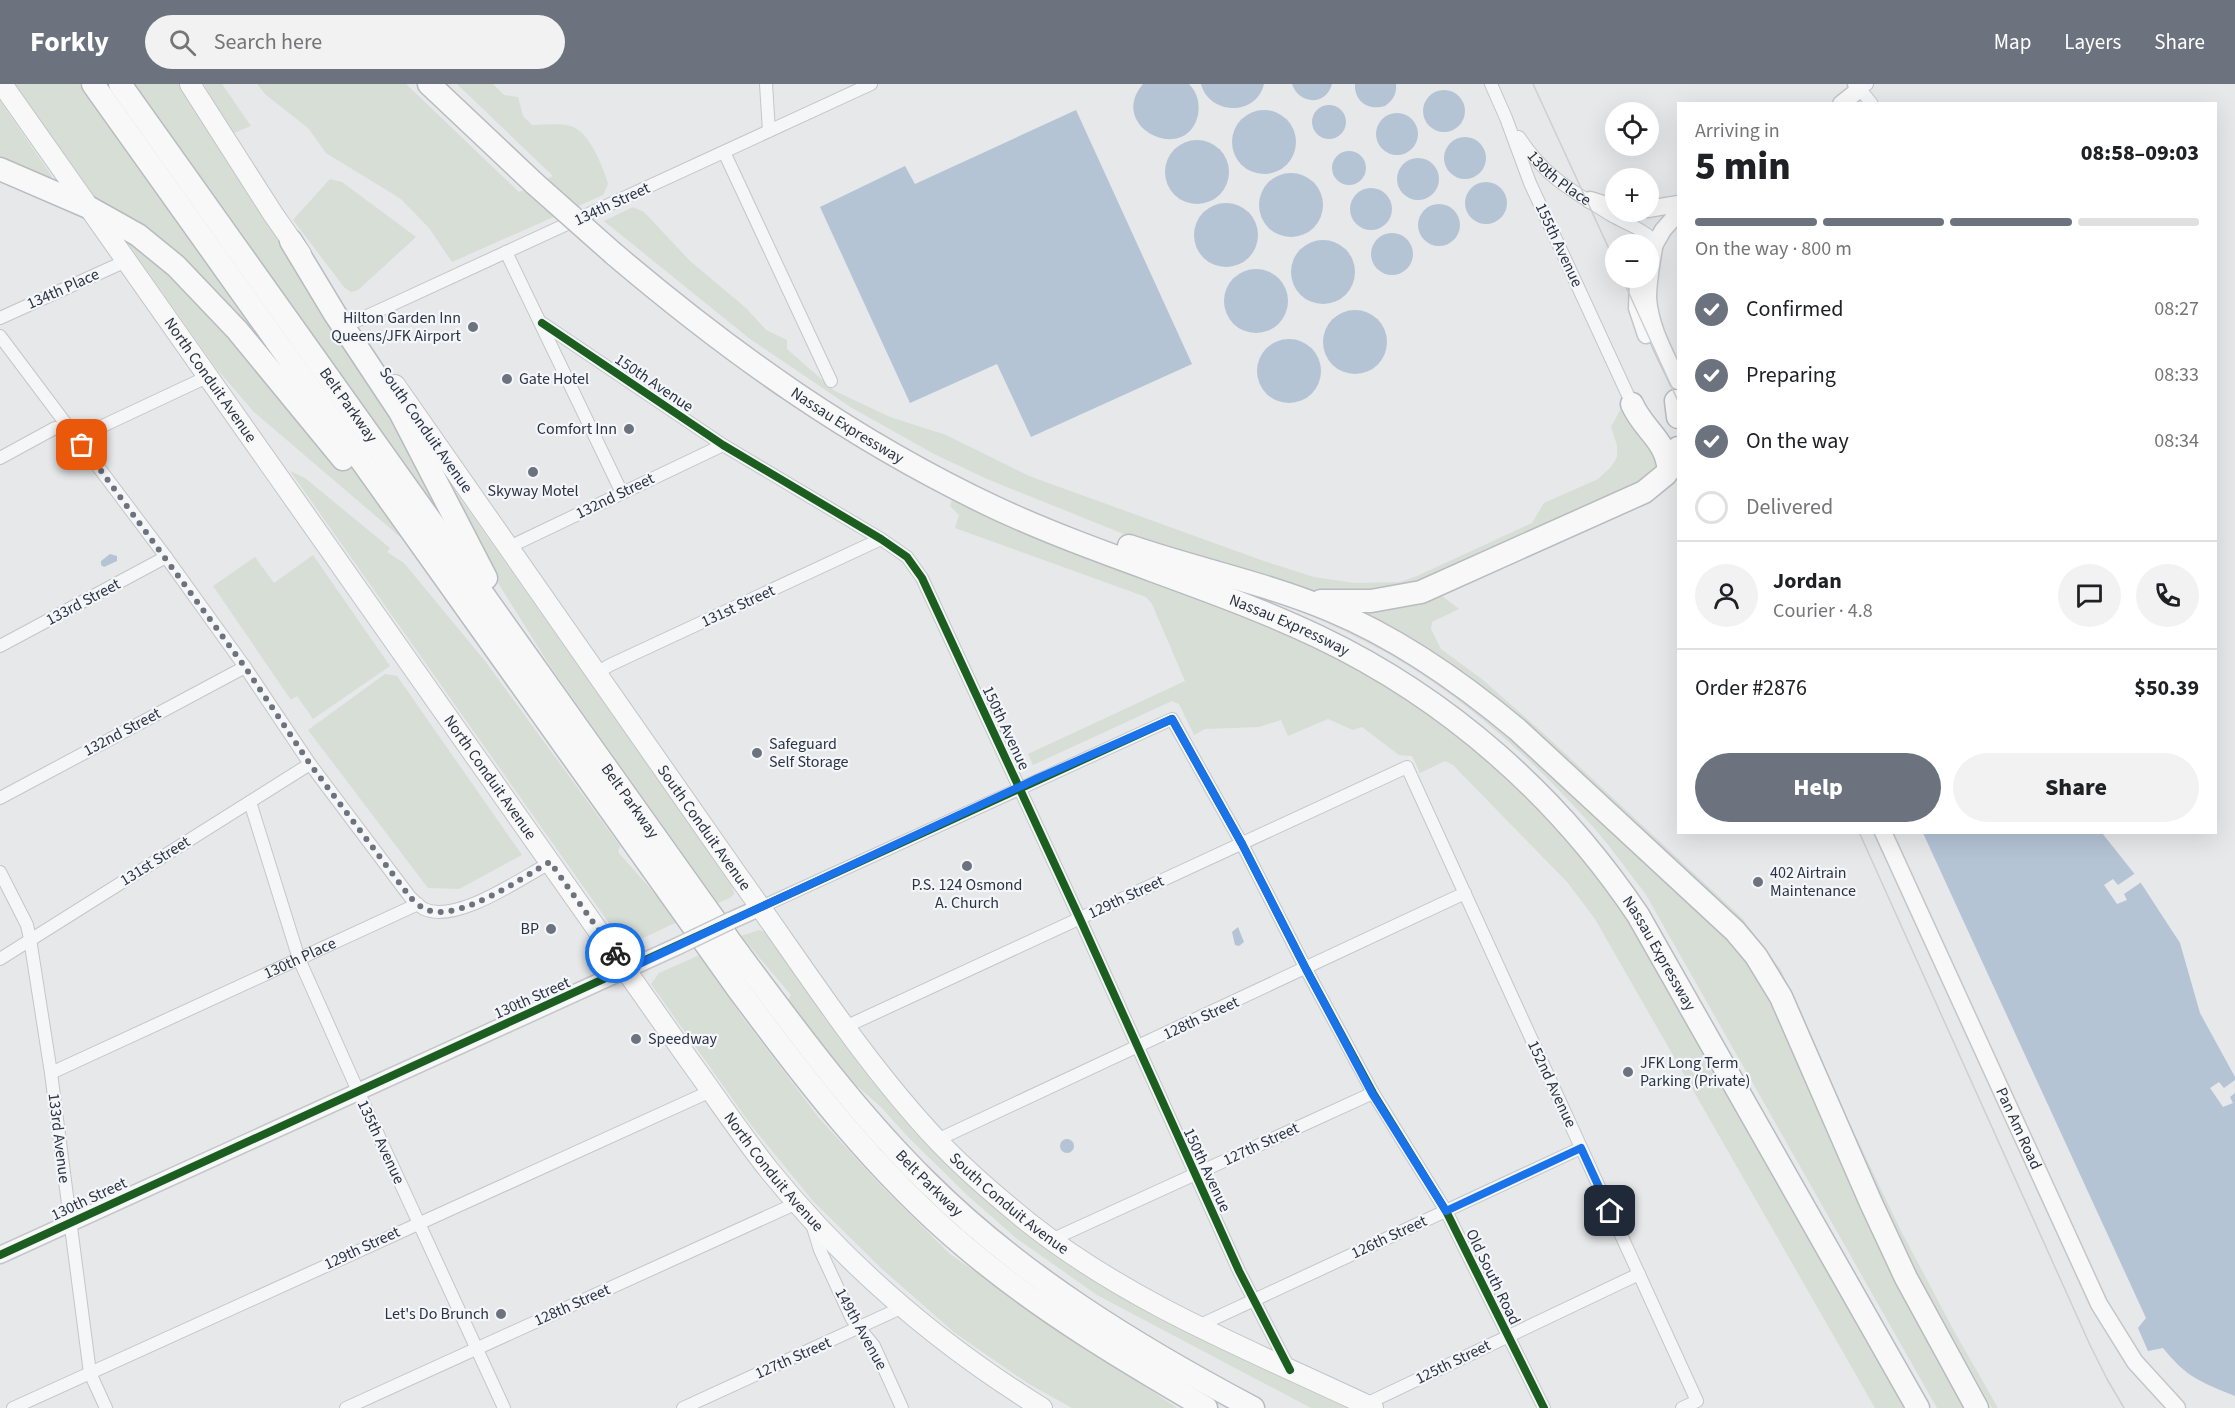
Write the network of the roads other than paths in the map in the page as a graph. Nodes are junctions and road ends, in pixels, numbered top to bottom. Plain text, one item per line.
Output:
1 (2, 84) edge
2 (93, 84) edge
3 (120, 84) edge
4 (190, 84) edge
5 (429, 84) edge
6 (441, 84) edge
7 (766, 84) edge
8 (872, 84) edge
9 (1491, 84) edge
10 (1861, 86) edge
11 (1842, 102) edge
12 (1871, 102) edge
13 (1506, 118) junction
14 (769, 131) junction
15 (724, 152) junction
16 (503, 155) junction
17 (0, 170) edge
18 (1590, 200) junction
19 (1677, 204) edge
20 (1605, 205) edge
21 (88, 207) junction
22 (1659, 207) edge
23 (1677, 214) edge
24 (1647, 234) edge
25 (1659, 238) edge
26 (291, 241) junction
27 (506, 252) junction
28 (126, 261) junction
29 (1638, 288) edge
30 (1649, 288) edge
31 (0, 318) edge
32 (352, 323) junction
33 (542, 323) junction
34 (0, 336) edge
35 (207, 377) junction
36 (831, 381) dead end
37 (1677, 398) edge
38 (1677, 399) edge
39 (1632, 404) joint
40 (71, 430) junction
41 (723, 445) junction
42 (1677, 450) edge
43 (896, 455) junction
44 (0, 458) edge
45 (1669, 470) junction
46 (622, 493) junction
47 (881, 538) junction
48 (507, 548) junction
49 (166, 557) junction
50 (1301, 599) junction
51 (0, 646) edge
52 (531, 661) junction
53 (245, 667) junction
54 (595, 674) junction
55 (1172, 719) joint
56 (310, 764) junction
57 (1407, 767) joint
58 (1019, 787) junction
59 (0, 798) edge
60 (250, 802) junction
61 (605, 803) junction
62 (1884, 834) edge
63 (1242, 844) junction
64 (550, 862) junction
65 (0, 872) edge
66 (1465, 893) junction
67 (418, 904) junction
68 (761, 907) junction
69 (1080, 919) junction
70 (30, 939) junction
71 (0, 958) edge
72 (299, 958) junction
73 (1306, 969) junction
74 (626, 970) junction
75 (845, 1027) junction
76 (1137, 1048) junction
77 (51, 1073) junction
78 (711, 1090) junction
79 (357, 1091) junction
80 (1372, 1093) junction
81 (937, 1140) junction
82 (1581, 1148) junction
83 (1195, 1175) junction
84 (803, 1210) junction
85 (1446, 1211) junction
86 (418, 1222) junction
87 (70, 1223) junction
88 (1051, 1240) junction
89 (0, 1255) edge
90 (1639, 1274) junction
91 (1255, 1299) junction
92 (903, 1307) junction
93 (1197, 1327) junction
94 (859, 1328) junction
95 (1507, 1336) junction
96 (476, 1348) junction
97 (1290, 1370) junction
98 (90, 1373) junction
99 (1170, 1387) junction
100 (1030, 1406) edge
101 (1369, 1406) edge
102 (13, 1408) edge
103 (106, 1408) edge
104 (346, 1408) edge
105 (504, 1408) edge
106 (683, 1408) edge
107 (902, 1408) edge
108 (1200, 1408) edge
109 (1206, 1408) edge
110 (1253, 1408) edge
111 (1544, 1408) edge
112 (1682, 1408) edge
113 (1918, 1408) edge
114 (1977, 1408) edge
115 (2177, 1408) edge

1 - 21 main road, North Conduit Avenue
2 - 61 highway, Belt Parkway
3 - 52 highway, Belt Parkway
4 - 26 main road, South Conduit Avenue
5 - 16 highway, Nassau Expressway
6 - 16 highway
7 - 14 street
8 - 14 street, 134th Street
9 - 13 street, 155th Avenue
10 - 11 street
10 - 12 street
13 - 18 street, 130th Place
13 - 39 street, 155th Avenue
14 - 15 street, 134th Street
15 - 27 street, 134th Street
15 - 36 street
16 - 43 highway, Nassau Expressway, bridge
17 - 21 highway
18 - 20 street
18 - 24 street, 130th Place
19 - 22 street
21 - 28 main road, North Conduit Avenue
21 - 61 highway
23 - 25 street
26 - 32 main road, South Conduit Avenue
26 - 52 highway
27 - 32 street, 134th Street
27 - 33 street
28 - 31 street, 134th Place
28 - 35 main road, North Conduit Avenue
29 - 38 street
30 - 37 street
32 - 48 main road, South Conduit Avenue
33 - 41 street, 150th Avenue
33 - 46 street
34 - 40 street
35 - 40 street
35 - 64 main road, North Conduit Avenue
39 - 45 highway
40 - 44 street
40 - 49 street
41 - 46 street, 132nd Street
41 - 47 street, 150th Avenue
42 - 45 highway
43 - 50 highway
43 - 113 highway, Nassau Expressway
45 - 50 highway
46 - 48 street, 132nd Street
47 - 54 street, 131st Street
47 - 58 street, 150th Avenue
48 - 54 main road, South Conduit Avenue
49 - 51 street, 133rd Street
49 - 53 street
50 - 114 highway
52 - 110 highway, Belt Parkway
53 - 56 street
53 - 59 street, 132nd Street
54 - 68 main road, South Conduit Avenue
55 - 58 street, 130th Street
55 - 63 street, Old South Road
56 - 60 street, 131st Street
56 - 67 street
57 - 63 street, 129th Street
57 - 66 street, 152nd Avenue
58 - 68 street, 130th Street
58 - 69 street, 150th Avenue
60 - 70 street, 131st Street
60 - 72 street, 135th Avenue
61 - 99 highway, Belt Parkway
62 - 115 street, Pan Am Road
63 - 69 street, 129th Street
63 - 73 street, Old South Road
64 - 67 street
64 - 74 main road, North Conduit Avenue
65 - 70 street, 133rd Avenue
66 - 73 street, 128th Street
66 - 82 street, 152nd Avenue
67 - 72 street, 130th Place
68 - 74 street, 130th Street, bridge
68 - 75 main road, South Conduit Avenue
69 - 75 street, 129th Street
69 - 76 street, 150th Avenue
70 - 71 street, 131st Street
70 - 77 street, 133rd Avenue
72 - 77 street, 130th Place
72 - 79 street, 135th Avenue
73 - 76 street, 128th Street
73 - 80 street, Old South Road
74 - 78 main road, North Conduit Avenue
74 - 79 street, 130th Street
75 - 81 main road, South Conduit Avenue
76 - 81 street, 128th Street
76 - 83 street, 150th Avenue
77 - 87 street, 133rd Avenue
78 - 84 main road, North Conduit Avenue
78 - 86 street, 129th Street
79 - 86 street, 135th Avenue
79 - 87 street, 130th Street
80 - 83 street, 127th Street
80 - 85 street, Old South Road
81 - 88 main road, South Conduit Avenue
82 - 85 street, 126th Street
82 - 90 street, 152nd Avenue
83 - 88 street, 127th Street
83 - 91 street, 150th Avenue
84 - 92 main road, North Conduit Avenue
84 - 94 street, 149th Avenue
84 - 96 street, 128th Street
85 - 91 street, 126th Street
85 - 95 street, Old South Road
86 - 96 street, 135th Avenue
86 - 98 street, 129th Street
87 - 89 street, 130th Street
87 - 98 street, 133rd Avenue
88 - 93 main road, South Conduit Avenue
90 - 95 street, 125th Street
90 - 112 street, 152nd Avenue
91 - 93 street, 126th Street
91 - 97 street, 150th Avenue
92 - 94 street, 127th Street
92 - 100 main road, North Conduit Avenue
93 - 97 main road, South Conduit Avenue
94 - 106 street, 127th Street
94 - 107 street, 149th Avenue
95 - 101 street, 125th Street
95 - 111 street, Old South Road
96 - 104 street, 128th Street
96 - 105 street, 135th Avenue
97 - 101 main road, South Conduit Avenue
98 - 102 street, 129th Street
98 - 103 street, 133rd Avenue
99 - 108 highway
99 - 109 highway, Belt Parkway

